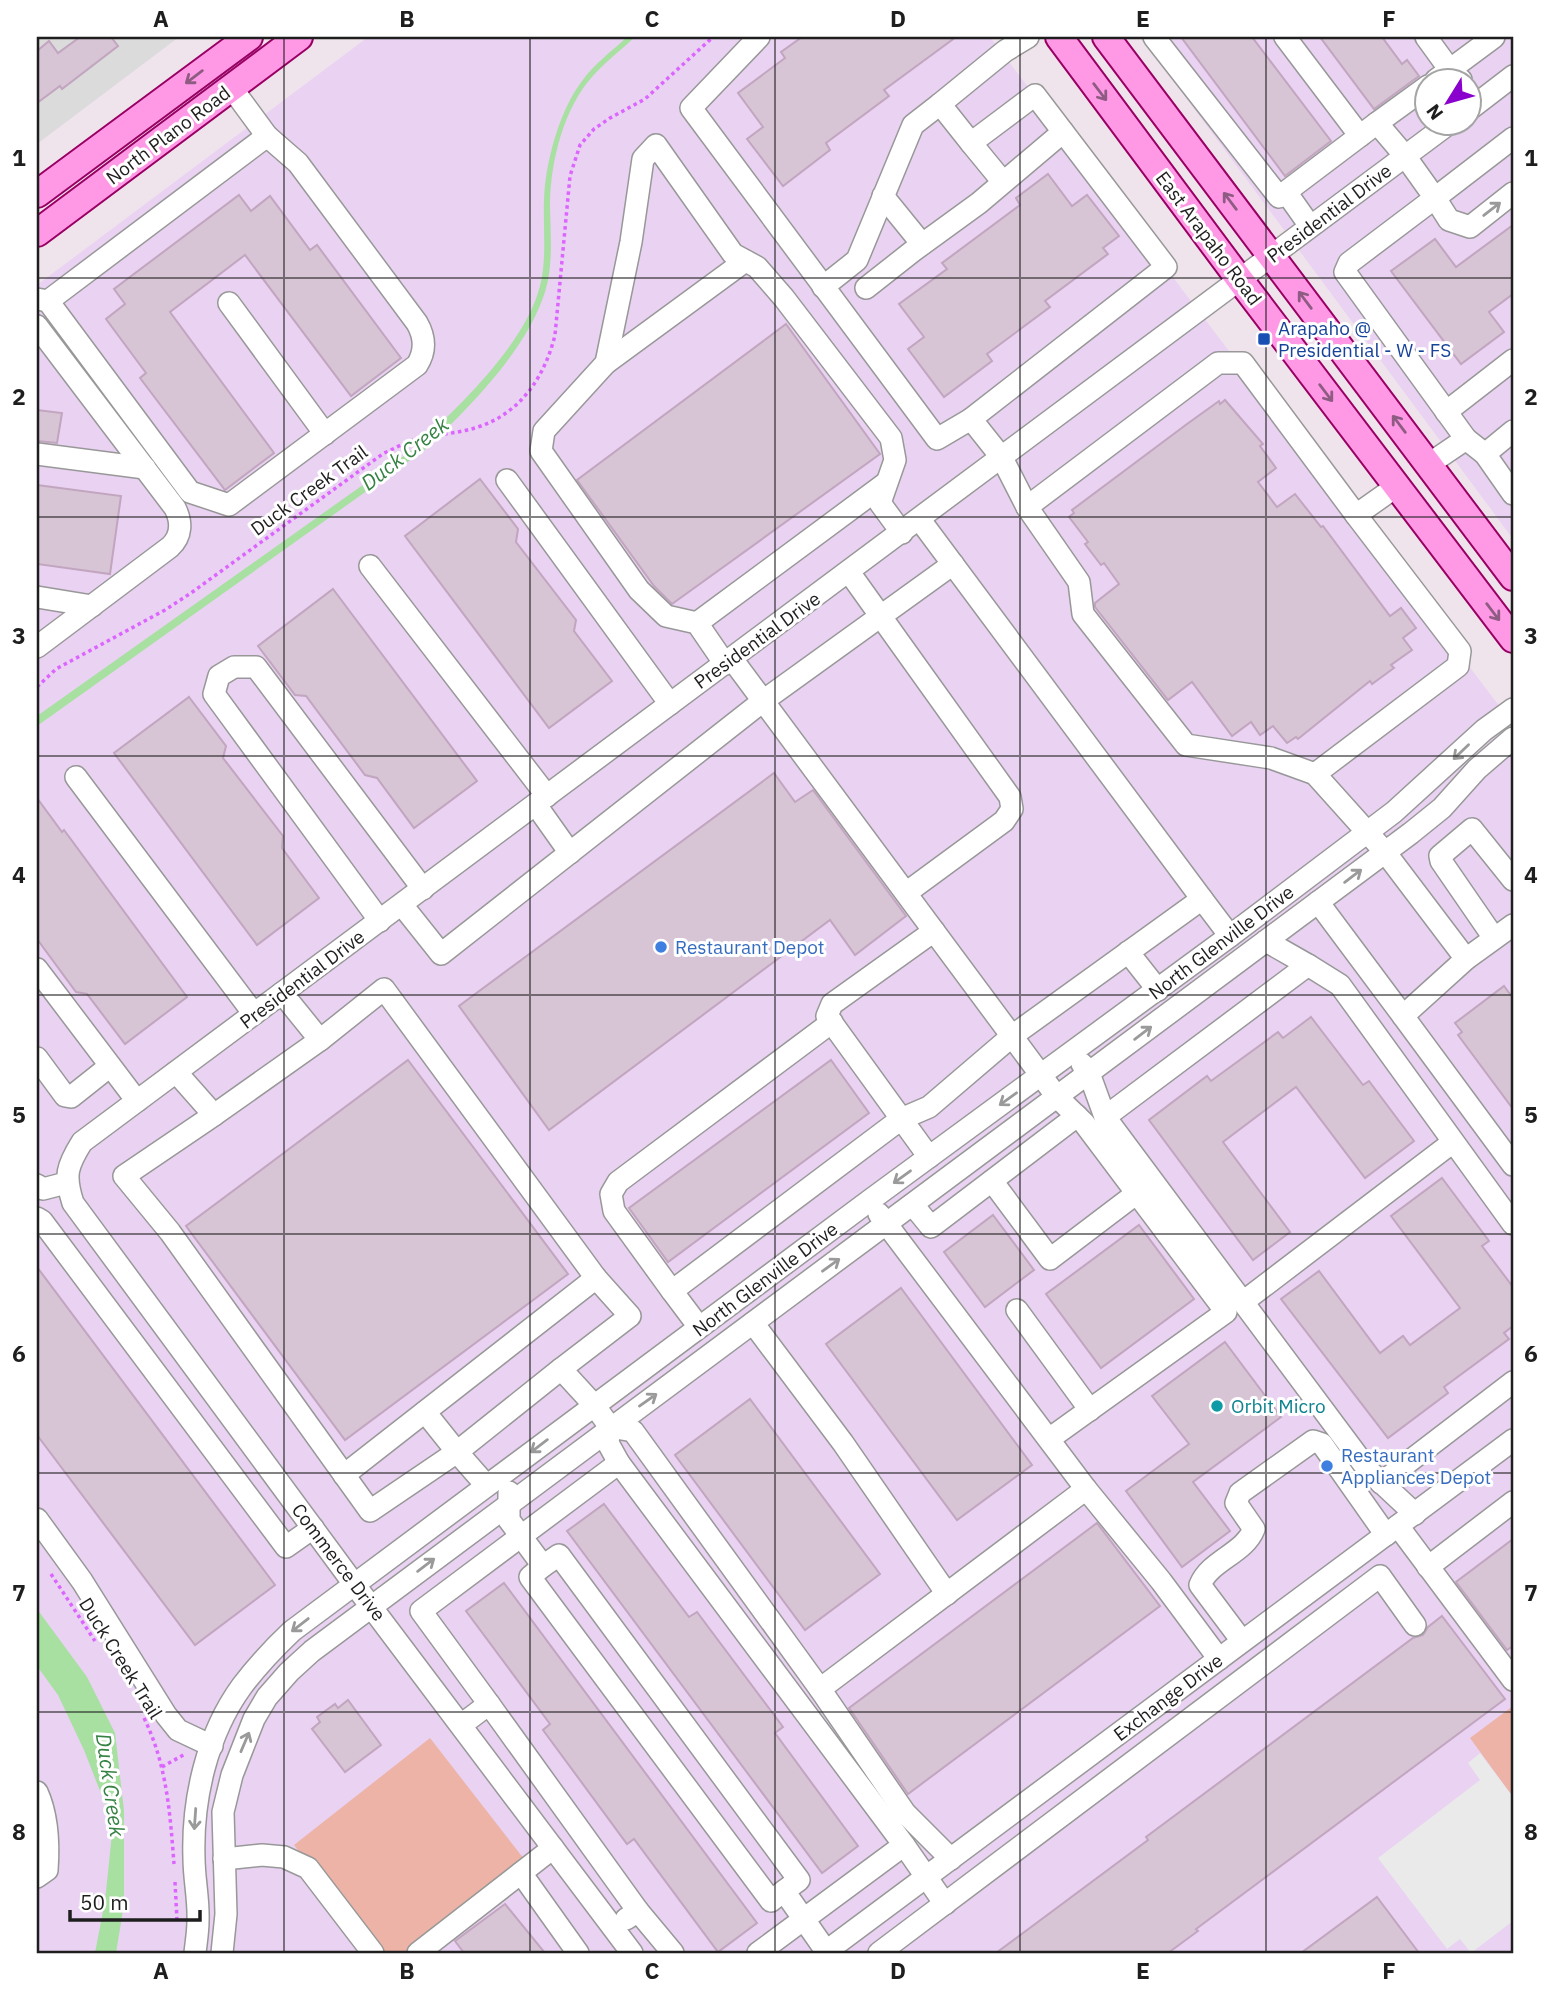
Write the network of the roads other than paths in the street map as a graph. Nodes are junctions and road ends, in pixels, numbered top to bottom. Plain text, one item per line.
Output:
1 (249, 37) edge
2 (299, 37) edge
3 (759, 37) edge
4 (1028, 37) edge
5 (1059, 37) edge
6 (1106, 37) edge
7 (1154, 37) edge
8 (1285, 37) edge
9 (1426, 37) edge
10 (1494, 37) edge
11 (1000, 44) edge
12 (267, 61) junction
13 (1443, 66) edge
14 (1461, 66) edge
15 (1513, 76) edge
16 (231, 88) junction
17 (1484, 93) edge
18 (1414, 95) edge
19 (940, 104) junction
20 (1368, 129) junction
21 (1063, 132) junction
22 (267, 136) junction
23 (1432, 136) edge
24 (1513, 138) edge
25 (971, 143) junction
26 (1405, 156) junction
27 (1003, 182) junction
28 (1286, 192) junction
29 (1513, 193) edge
30 (37, 194) edge
31 (883, 197) junction
32 (1436, 198) junction
33 (1310, 226) junction
34 (37, 233) edge
35 (922, 244) junction
36 (1271, 255) junction
37 (745, 261) junction
38 (1240, 280) junction
39 (823, 287) junction
40 (866, 288) dead end
41 (43, 300) edge
42 (229, 303) dead end
43 (37, 326) edge
44 (1513, 360) edge
45 (606, 363) junction
46 (1447, 412) junction
47 (971, 419) junction
48 (1513, 431) edge
49 (325, 434) junction
50 (1466, 439) junction
51 (37, 454) edge
52 (1485, 454) junction
53 (1002, 458) junction
54 (1429, 464) junction
55 (145, 468) junction
56 (507, 480) dead end
57 (886, 483) junction
58 (1396, 486) junction
59 (1513, 494) edge
60 (1027, 507) junction
61 (1356, 514) junction
62 (919, 520) junction
63 (902, 533) junction
64 (1480, 533) junction
65 (953, 564) junction
66 (370, 566) dead end
67 (849, 572) junction
68 (1513, 577) edge
69 (37, 597) edge
70 (92, 606) junction
71 (881, 615) junction
72 (697, 623) junction
73 (1513, 639) edge
74 (37, 647) edge
75 (729, 662) junction
76 (763, 701) junction
77 (670, 704) junction
78 (1513, 709) edge
79 (1513, 738) edge
80 (1315, 774) junction
81 (76, 777) dead end
82 (542, 800) junction
83 (1368, 831) junction
84 (1385, 852) junction
85 (570, 853) junction
86 (1513, 880) edge
87 (423, 889) junction
88 (906, 893) junction
89 (1202, 899) junction
90 (1318, 902) junction
91 (402, 905) junction
92 (380, 920) junction
93 (1513, 925) edge
94 (934, 931) junction
95 (1230, 936) junction
96 (1494, 938) junction
97 (1266, 941) junction
98 (1128, 952) junction
99 (1466, 959) junction
100 (1308, 965) junction
101 (37, 969) edge
102 (1157, 990) junction
103 (282, 993) junction
104 (254, 1014) junction
105 (1403, 1016) junction
106 (832, 1022) junction
107 (1012, 1036) junction
108 (320, 1040) junction
109 (1073, 1051) junction
110 (37, 1058) edge
111 (110, 1066) junction
112 (176, 1072) junction
113 (1089, 1073) junction
114 (1041, 1075) junction
115 (1057, 1097) junction
116 (137, 1101) junction
117 (214, 1115) junction
118 (1077, 1116) junction
119 (1105, 1117) junction
120 (901, 1119) junction
121 (1453, 1142) junction
122 (929, 1157) junction
123 (1513, 1165) edge
124 (992, 1181) junction
125 (69, 1183) junction
126 (37, 1185) edge
127 (1137, 1193) junction
128 (869, 1201) junction
129 (913, 1205) junction
130 (38, 1222) edge
131 (887, 1224) junction
132 (1513, 1224) edge
133 (596, 1278) junction
134 (672, 1291) junction
135 (1243, 1302) junction
136 (1017, 1310) dead end
137 (752, 1323) junction
138 (699, 1328) junction
139 (561, 1370) junction
140 (1513, 1382) edge
141 (594, 1405) junction
142 (1090, 1410) junction
143 (425, 1412) junction
144 (610, 1427) junction
145 (1049, 1439) junction
146 (1513, 1440) edge
147 (457, 1452) junction
148 (517, 1463) junction
149 (620, 1463) junction
150 (344, 1475) junction
151 (1381, 1483) junction
152 (486, 1485) junction
153 (1086, 1489) junction
154 (1513, 1502) edge
155 (508, 1503) junction
156 (37, 1519) edge
157 (1400, 1525) junction
158 (313, 1528) junction
159 (521, 1536) junction
160 (1363, 1552) junction
161 (543, 1566) junction
162 (1428, 1567) junction
163 (1334, 1574) junction
164 (1380, 1576) junction
165 (354, 1584) junction
166 (947, 1594) junction
167 (1351, 1597) junction
168 (372, 1606) junction
169 (1415, 1625) dead end
170 (1260, 1628) junction
171 (1242, 1641) junction
172 (1278, 1653) junction
173 (1219, 1659) junction
174 (1513, 1680) edge
175 (1184, 1685) junction
176 (820, 1689) junction
177 (489, 1704) junction
178 (1201, 1711) junction
179 (1147, 1713) junction
180 (461, 1725) junction
181 (1166, 1737) junction
182 (203, 1742) junction
183 (1107, 1742) junction
184 (1082, 1761) junction
185 (1127, 1767) junction
186 (1100, 1787) junction
187 (1043, 1790) junction
188 (37, 1792) edge
189 (1062, 1815) junction
190 (1006, 1818) junction
191 (1025, 1844) junction
192 (904, 1845) junction
193 (968, 1846) junction
194 (553, 1848) junction
195 (224, 1859) junction
196 (951, 1859) junction
197 (988, 1872) junction
198 (522, 1873) junction
199 (37, 1877) edge
200 (926, 1877) junction
201 (784, 1891) junction
202 (895, 1900) junction
203 (945, 1903) junction
204 (638, 1911) junction
205 (805, 1919) junction
206 (914, 1927) junction
207 (855, 1930) junction
208 (620, 1944) edge
209 (825, 1952) edge
210 (195, 1953) edge
211 (222, 1953) edge
212 (373, 1953) edge
213 (418, 1953) edge
214 (578, 1953) edge
215 (673, 1953) edge
216 (758, 1953) edge
217 (873, 1953) edge
218 (880, 1953) edge

1 - 12 street
1 -> 30 main road, North Plano Road
2 - 12 main road, North Plano Road
3 - 39 street
4 - 11 street
5 -> 38 main road, East Arapaho Road
36 -> 6 main road, East Arapaho Road
7 - 28 street
8 - 20 street
9 - 13 street
10 - 14 street
11 - 19 street
12 - 16 main road, North Plano Road
15 - 17 street
16 - 22 street
16 - 34 main road, North Plano Road
18 - 20 street
19 - 25 street
19 - 31 street
20 - 26 street
20 - 28 street
21 - 25 street
21 - 27 street
21 - 47 street
22 - 41 street
22 - 49 street
23 - 26 street, Presidential Drive
24 - 32 street
25 - 27 street
26 - 32 street
26 - 33 street, Presidential Drive
27 - 35 street
28 - 33 street
32 -> 29 street
31 - 35 street
31 - 39 street
32 - 46 street
33 - 36 street, Presidential Drive
35 - 40 street
36 - 38 street, Presidential Drive
54 -> 36 main road, East Arapaho Road
37 - 45 street
37 - 45 street
37 - 57 street
38 - 53 street, Presidential Drive
38 -> 58 main road, East Arapaho Road
39 - 47 street
41 - 49 street
42 - 49 street
43 - 55 street
44 - 46 street
45 - 72 street
46 - 50 street
47 - 53 street
48 - 52 street
50 - 52 street
50 - 54 street
51 - 55 street
52 - 59 street
53 - 60 street
53 - 62 street, Presidential Drive
54 - 64 main road, East Arapaho Road
55 - 70 street
56 - 77 street
57 - 63 street
57 - 72 street
58 - 61 street
58 - 64 main road
58 -> 73 main road, East Arapaho Road
60 - 61 street
60 - 80 street
61 - 80 street
62 - 63 street, Presidential Drive
62 - 65 street
63 - 67 street, Presidential Drive
64 - 68 main road, East Arapaho Road
65 - 71 street
65 - 89 street
66 - 82 street
67 - 71 street
67 - 75 street, Presidential Drive
69 - 70 street
70 - 74 street
71 - 76 street
71 - 88 street
72 - 75 street
75 - 76 street
75 - 77 street, Presidential Drive
76 - 85 street
76 - 88 street
77 - 82 street, Presidential Drive
78 -> 83 street, North Glenville Drive
79 - 84 street, North Glenville Drive
80 - 83 street
81 - 104 street
82 - 85 street
82 - 87 street, Presidential Drive
83 - 84 street
83 - 95 street, North Glenville Drive
90 -> 84 street, North Glenville Drive
84 - 99 street
85 - 91 street
86 - 96 street
87 - 91 street, Presidential Drive
87 - 92 street
88 - 94 street
89 - 95 street
89 - 98 street
90 - 97 street, North Glenville Drive
90 - 105 street
91 - 92 street, Presidential Drive
92 - 103 street, Presidential Drive
93 - 96 street
94 - 106 street
94 - 107 street
95 - 102 street, North Glenville Drive
96 - 99 street
97 - 100 street
113 -> 97 street, North Glenville Drive
98 - 102 street
98 - 107 street
99 - 105 street
100 - 119 street
100 - 121 street
101 - 111 street
102 - 109 street, North Glenville Drive
103 - 104 street, Presidential Drive
103 - 108 street
104 - 112 street, Presidential Drive
105 - 123 street
106 - 120 street
106 - 134 street
107 - 114 street
107 - 120 street
108 - 117 street
108 - 133 street
109 - 113 street
109 - 114 street, North Glenville Drive
110 - 111 street
111 - 116 street
112 - 116 street, Presidential Drive
112 - 117 street
113 - 115 street, North Glenville Drive
113 - 119 street
114 - 115 street
114 -> 122 street, North Glenville Drive
115 - 118 street
115 - 129 street, North Glenville Drive
116 - 125 street, Presidential Drive
117 - 150 street
118 - 124 street
118 - 127 street
119 - 135 street
120 - 122 street
120 - 134 street
121 - 132 street
121 - 135 street
122 -> 128 street, North Glenville Drive
124 - 127 street
124 - 129 street
125 - 126 street
125 - 130 street
125 - 158 street, Commerce Drive
127 - 142 street
128 - 131 street
128 - 138 street, North Glenville Drive
129 - 131 street, North Glenville Drive
130 - 158 street
137 -> 131 street, North Glenville Drive
131 - 145 street
133 - 139 street
133 - 143 street
134 - 138 street
135 - 151 street
136 - 142 street
144 -> 137 street, North Glenville Drive
137 - 166 street
138 - 141 street, North Glenville Drive
139 - 141 street
139 - 147 street
140 - 151 street
141 - 144 street
141 -> 148 street, North Glenville Drive
142 - 145 street
143 - 147 street
143 - 150 street
144 - 149 street
144 - 155 street, North Glenville Drive
144 - 176 street
145 - 153 street
146 - 157 street, Exchange Drive
147 - 150 street
147 - 152 street
148 - 152 street, North Glenville Drive
148 - 155 street
149 - 159 street
149 - 192 street
151 - 157 street
152 - 165 street, North Glenville Drive
153 - 166 street
153 - 173 street
154 - 162 street
155 - 159 street
168 -> 155 street, North Glenville Drive
156 - 182 street
157 - 160 street, Exchange Drive
157 - 162 street
157 - 171 street
158 - 165 street, Commerce Drive
159 - 161 street
159 - 177 street
160 - 163 street, Exchange Drive
160 - 164 street
161 - 201 street
161 - 201 street
162 - 174 street
163 - 167 street
163 - 170 street, Exchange Drive
164 - 167 street
164 - 169 street
165 - 168 street, Commerce Drive
165 -> 182 street, North Glenville Drive
166 - 176 street
167 - 172 street
168 - 180 street, Commerce Drive
195 -> 168 street, North Glenville Drive
170 - 171 street, Exchange Drive
170 - 172 street
171 - 173 street, Exchange Drive
172 - 178 street
173 - 175 street, Exchange Drive
175 - 178 street
175 - 179 street, Exchange Drive
176 - 196 street
177 - 180 street
177 - 204 street
178 - 181 street
179 - 181 street
179 - 183 street, Exchange Drive
180 - 194 street, Commerce Drive
181 - 185 street
182 -> 210 street, North Glenville Drive
183 - 184 street, Exchange Drive
183 - 185 street
184 - 186 street
184 - 187 street, Exchange Drive
185 - 186 street
186 - 189 street
187 - 189 street
187 - 190 street, Exchange Drive
188 - 199 street
189 - 191 street
190 - 191 street
190 - 193 street, Exchange Drive
191 - 197 street
192 - 200 street
192 - 205 street
193 - 196 street, Exchange Drive
193 - 197 street
194 - 198 street
194 - 208 street, Commerce Drive
195 - 211 street, North Glenville Drive
195 - 212 street
196 - 200 street, Exchange Drive
197 - 203 street
198 - 213 street
198 - 214 street
200 - 202 street, Exchange Drive
200 - 203 street
201 - 205 street
202 - 206 street
202 - 207 street, Exchange Drive
203 - 206 street
204 - 208 street
204 - 215 street
205 - 209 street
205 - 216 street
206 - 218 street
207 - 209 street, Exchange Drive
207 - 217 street

